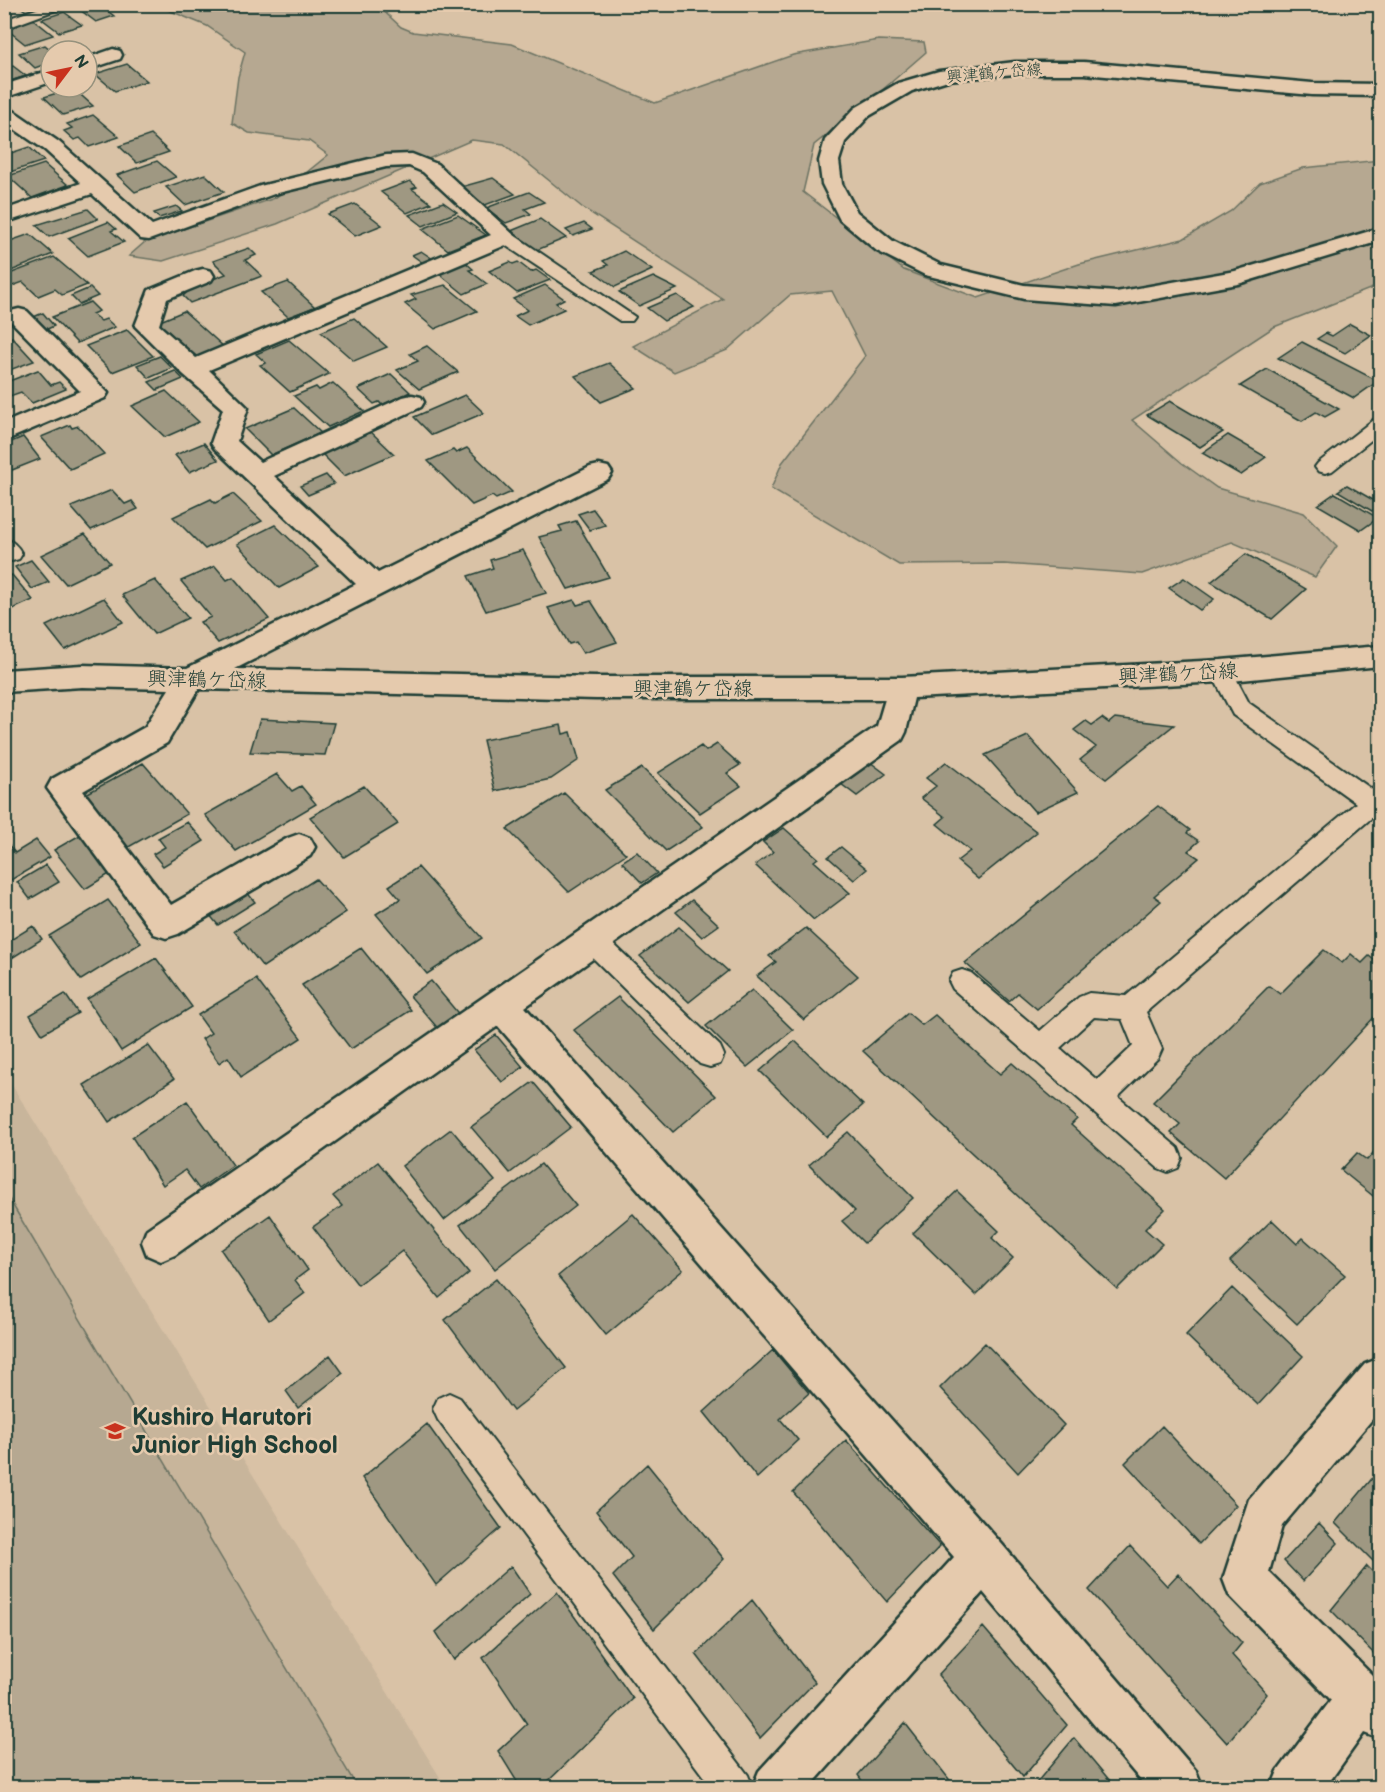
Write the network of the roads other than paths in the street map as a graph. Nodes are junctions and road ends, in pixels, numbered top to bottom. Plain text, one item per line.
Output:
1 (66, 4) edge
2 (4, 25) edge
3 (113, 56) dead end
4 (99, 60) edge
5 (39, 80) edge
6 (1380, 90) edge
7 (4, 92) edge
8 (4, 113) edge
9 (94, 186) junction
10 (4, 217) edge
11 (1380, 234) edge
12 (505, 237) junction
13 (203, 276) dead end
14 (9, 313) edge
15 (626, 317) dead end
16 (191, 369) junction
17 (412, 402) dead end
18 (1380, 424) edge
19 (4, 433) edge
20 (1325, 467) dead end
21 (599, 473) dead end
22 (256, 474) junction
23 (376, 587) junction
24 (1380, 656) edge
25 (1221, 671) junction
26 (190, 679) junction
27 (4, 681) edge
28 (902, 688) junction
29 (1377, 805) edge
30 (299, 847) dead end
31 (592, 940) junction
32 (962, 981) dead end
33 (501, 1005) junction
34 (1131, 1008) junction
35 (1040, 1049) junction
36 (710, 1055) dead end
37 (1098, 1098) junction
38 (1168, 1158) dead end
39 (161, 1242) dead end
40 (1380, 1379) edge
41 (449, 1409) dead end
42 (984, 1558) junction
43 (1371, 1707) edge
44 (735, 1788) edge
45 (776, 1788) edge
46 (1179, 1788) edge
47 (1295, 1788) edge

1 - 2 lane
3 - 4 street
5 - 7 street
6 - 11 street, 興津鶴ケ岱線
8 - 9 street
9 - 10 street
9 - 12 street
12 - 15 lane
12 - 16 street
13 - 16 street
14 - 19 street
16 - 22 street
17 - 22 street
18 - 20 lane
21 - 23 street
22 - 23 street
23 - 26 street
24 - 25 street, 興津鶴ケ岱線
25 - 28 street, 興津鶴ケ岱線
25 - 29 lane
26 - 27 street, 興津鶴ケ岱線
26 - 28 street, 興津鶴ケ岱線
26 - 30 street
28 - 31 street
29 - 34 lane
31 - 33 street
31 - 36 lane
32 - 35 lane
33 - 39 street
33 - 42 street
34 - 35 lane
34 - 37 lane
35 - 37 lane
37 - 38 lane
40 - 43 street
41 - 44 lane
42 - 45 street
42 - 46 street
43 - 47 street

